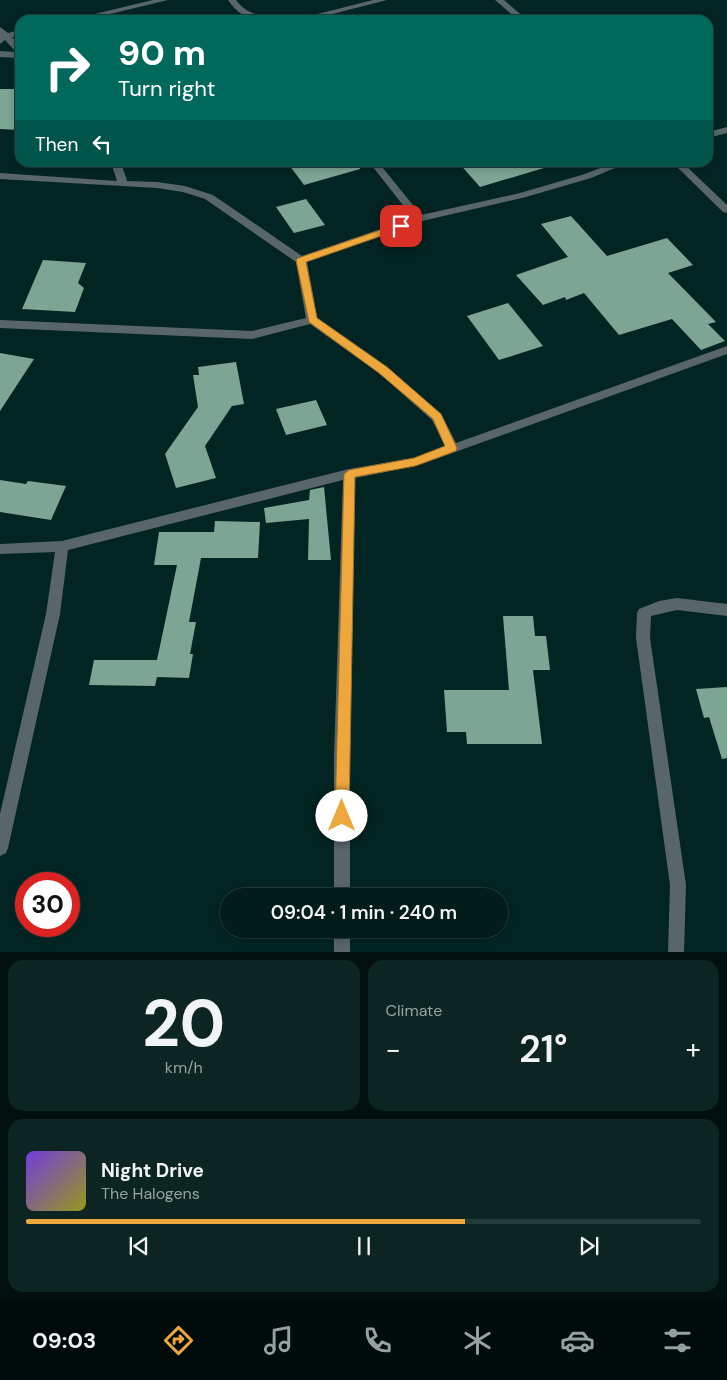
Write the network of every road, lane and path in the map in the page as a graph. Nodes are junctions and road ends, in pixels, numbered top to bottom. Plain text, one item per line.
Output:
1 (164, 0) edge
2 (232, 0) edge
3 (383, 0) edge
4 (499, 0) edge
5 (96, 15) edge
6 (248, 15) edge
7 (319, 15) edge
8 (517, 15) edge
9 (15, 34) edge
10 (2, 36) edge
11 (15, 47) edge
12 (0, 54) edge
13 (15, 55) edge
14 (727, 130) edge
15 (713, 134) edge
16 (118, 167) edge
17 (377, 167) edge
18 (611, 167) edge
19 (681, 167) edge
20 (0, 176) edge
21 (123, 184) junction
22 (727, 210) edge
23 (419, 219) junction
24 (301, 260) junction
25 (312, 320) junction
26 (0, 324) edge
27 (727, 350) edge
28 (452, 448) junction
29 (349, 474) junction
30 (62, 546) junction
31 (0, 549) edge
32 (727, 610) edge
33 (4, 806) edge
34 (0, 848) edge
35 (342, 888) edge
36 (342, 938) edge
37 (342, 952) edge
38 (676, 952) edge

1 - 5 street
2 - 6 street
3 - 7 street
4 - 8 street
9 - 10 street
10 - 11 street
12 - 13 street
14 - 15 street
16 - 21 street
17 - 23 street
18 - 23 street
19 - 22 street
20 - 21 street
21 - 24 street
23 - 24 street
24 - 25 street
25 - 26 street
25 - 28 street
27 - 28 street
28 - 29 street
29 - 30 street
29 - 35 street
30 - 31 street
30 - 33 street
32 - 38 street
33 - 34 street
36 - 37 street

